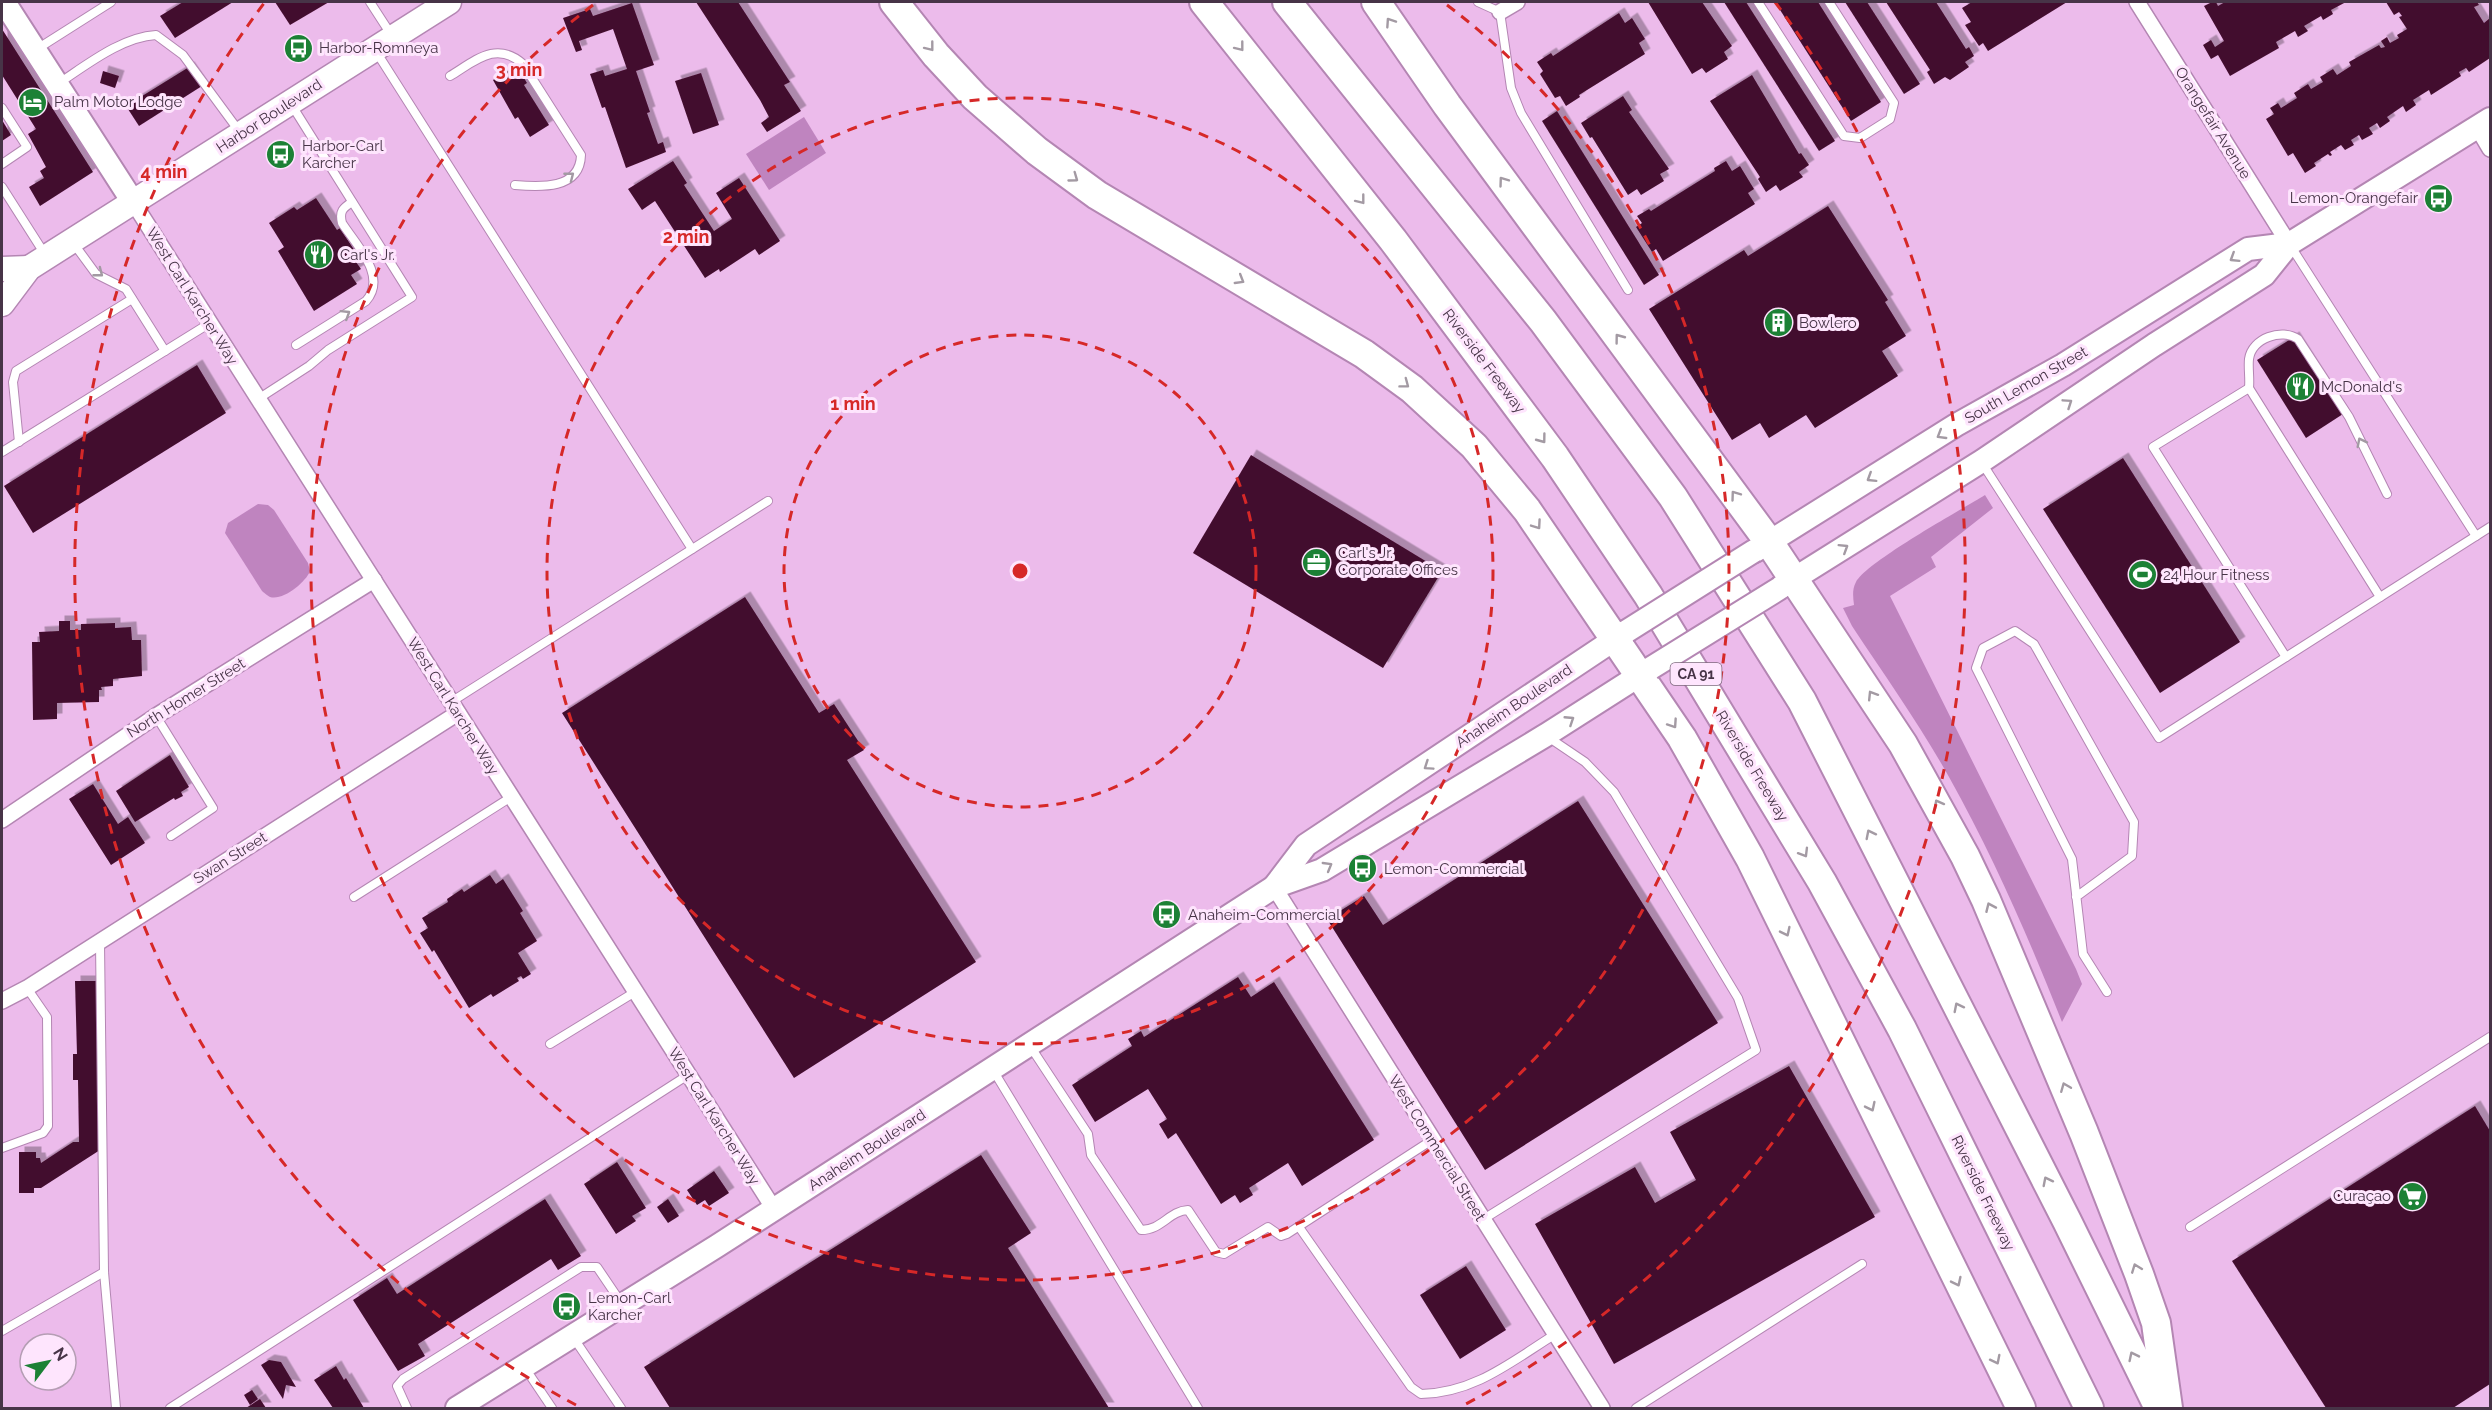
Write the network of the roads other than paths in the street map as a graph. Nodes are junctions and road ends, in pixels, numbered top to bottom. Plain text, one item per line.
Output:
1 (4, 2) edge
2 (111, 2) edge
3 (370, 2) edge
4 (894, 2) edge
5 (1204, 2) edge
6 (1287, 2) edge
7 (1376, 2) edge
8 (1478, 2) edge
9 (1517, 2) edge
10 (1758, 2) edge
11 (1828, 2) edge
12 (2137, 2) edge
13 (443, 3) edge
14 (1500, 12) junction
15 (384, 43) junction
16 (36, 50) junction
17 (450, 76) dead end
18 (58, 84) junction
19 (290, 103) junction
20 (2, 108) edge
21 (2484, 123) edge
22 (242, 134) junction
23 (2490, 149) edge
24 (2, 165) edge
25 (515, 185) dead end
26 (2, 187) edge
27 (133, 202) junction
28 (352, 202) junction
29 (72, 241) junction
30 (2289, 244) junction
31 (38, 262) junction
32 (2, 268) edge
33 (1628, 290) dead end
34 (132, 299) junction
35 (2, 304) edge
36 (210, 323) junction
37 (296, 345) dead end
38 (165, 351) junction
39 (2249, 388) junction
40 (258, 399) junction
41 (18, 442) junction
42 (2, 452) edge
43 (1982, 461) junction
44 (2387, 494) dead end
45 (768, 501) dead end
46 (2490, 527) edge
47 (2476, 536) junction
48 (1762, 547) junction
49 (692, 549) junction
50 (374, 580) junction
51 (1787, 583) junction
52 (2380, 597) junction
53 (1621, 635) junction
54 (2286, 657) junction
55 (1645, 672) junction
56 (454, 708) junction
57 (156, 716) junction
58 (1546, 735) junction
59 (511, 797) junction
60 (2, 820) edge
61 (171, 836) dead end
62 (1274, 887) junction
63 (354, 897) dead end
64 (2076, 897) junction
65 (100, 941) junction
66 (27, 988) junction
67 (635, 992) junction
68 (2107, 992) dead end
69 (2, 1001) edge
70 (2490, 1037) edge
71 (550, 1044) dead end
72 (1029, 1045) junction
73 (992, 1069) junction
74 (688, 1075) junction
75 (1432, 1140) junction
76 (2, 1148) edge
77 (774, 1209) junction
78 (1482, 1220) junction
79 (1299, 1227) junction
80 (2190, 1227) dead end
81 (1862, 1264) dead end
82 (104, 1272) junction
83 (623, 1305) junction
84 (2, 1331) edge
85 (1554, 1335) junction
86 (573, 1336) junction
87 (524, 1366) junction
88 (116, 1408) edge
89 (170, 1408) edge
90 (407, 1408) edge
91 (457, 1408) edge
92 (552, 1408) edge
93 (621, 1408) edge
94 (1198, 1408) edge
95 (1602, 1408) edge
96 (1636, 1408) edge
97 (2021, 1408) edge
98 (2089, 1408) edge
99 (2158, 1408) edge
100 (2168, 1408) edge

1 - 16 street
2 - 16 lane
3 - 15 lane
4 -> 53 highway
5 -> 98 highway, Riverside Freeway / CA 91
99 -> 6 highway
48 -> 7 highway
8 - 14 lane
9 - 14 street
10 - 11 lane
12 - 30 street, Orangefair Avenue
13 - 15 main road, Harbor Boulevard
14 - 33 lane
15 - 19 main road, Harbor Boulevard
15 - 49 lane
16 - 18 street
25 -> 17 lane
18 - 22 lane
18 - 27 street
19 - 22 main road, Harbor Boulevard
19 - 28 lane
20 - 24 lane
21 - 23 street
21 - 30 street, South Lemon Street
22 - 27 main road, Harbor Boulevard
26 - 31 lane
27 - 29 main road, Harbor Boulevard
27 - 36 street, West Carl Karcher Way
37 -> 28 lane
28 - 40 lane
29 - 31 main road, Harbor Boulevard
29 -> 34 lane
43 -> 30 street, South Lemon Street
30 - 47 lane
30 -> 48 street, South Lemon Street
31 - 32 main road
31 - 35 main road, Harbor Boulevard
34 - 38 lane
34 - 41 lane
36 - 38 lane
36 - 40 street, West Carl Karcher Way
38 - 41 lane
44 -> 39 lane
39 - 52 lane
39 - 54 lane
40 - 50 street, West Carl Karcher Way
41 - 42 lane
51 -> 43 street, South Lemon Street
43 - 54 lane
45 - 49 lane
46 - 47 lane
47 - 52 lane
48 - 51 highway
48 - 53 street, Anaheim Boulevard, bridge
49 - 56 lane
50 - 56 street, West Carl Karcher Way
50 - 57 street, North Homer Street
51 - 55 street, Anaheim Boulevard, bridge
100 -> 51 highway
52 - 54 lane
53 - 55 highway
53 -> 62 street, Anaheim Boulevard
58 -> 55 street, Anaheim Boulevard
55 -> 97 highway
56 - 59 street, West Carl Karcher Way
56 - 65 street, Swan Street
57 - 60 street, North Homer Street
57 - 61 lane
62 -> 58 street, Anaheim Boulevard
58 - 78 lane
59 - 63 lane
59 - 67 street, West Carl Karcher Way
62 - 72 street, Anaheim Boulevard
62 - 75 street, West Commercial Street
64 - 64 lane
64 - 68 lane
65 - 66 street, Swan Street
65 - 82 lane
66 - 69 street, Swan Street
66 - 76 lane
67 - 71 lane
67 - 74 street, West Carl Karcher Way
70 - 80 lane
72 - 73 street, Anaheim Boulevard
72 - 79 lane
73 - 77 street, Anaheim Boulevard
73 - 94 lane
74 - 77 street, West Carl Karcher Way
74 - 89 lane
75 - 78 street, West Commercial Street
75 - 79 lane
77 - 83 street, Anaheim Boulevard
78 - 85 street, West Commercial Street
79 - 85 lane
81 - 96 lane
82 - 84 lane
82 - 88 lane
83 - 86 street, Anaheim Boulevard
83 - 90 lane
85 - 95 street, West Commercial Street
86 - 87 street, Anaheim Boulevard
86 - 93 lane
87 - 91 street, Anaheim Boulevard
87 - 92 lane

